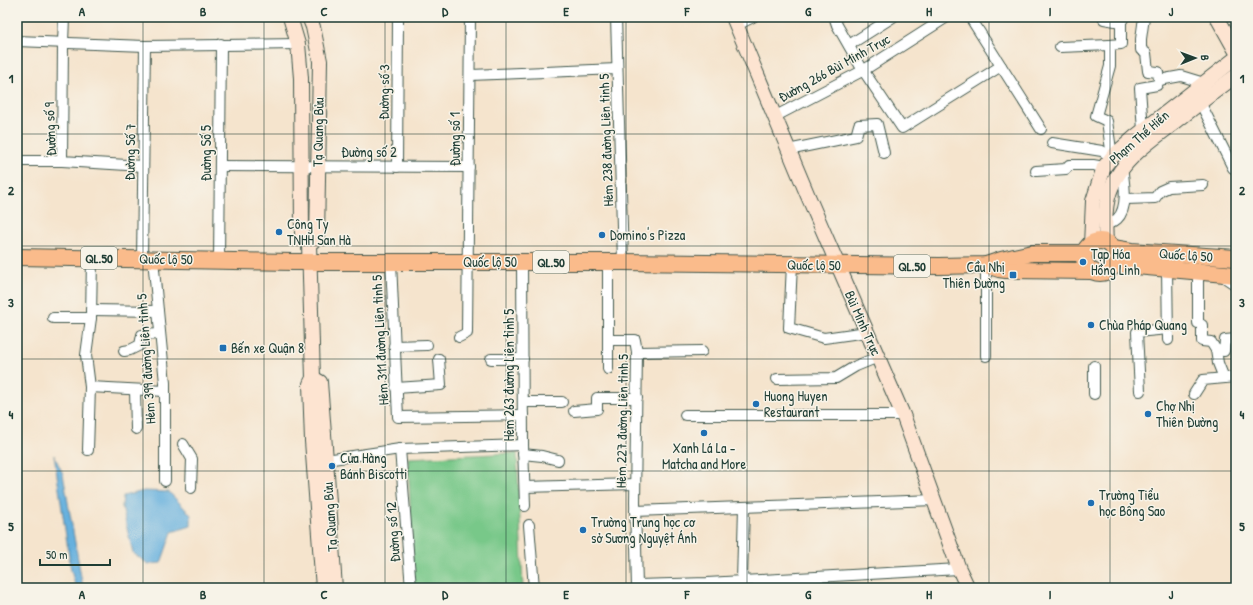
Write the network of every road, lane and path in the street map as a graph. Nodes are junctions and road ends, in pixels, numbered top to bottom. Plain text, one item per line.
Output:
1 (64, 17) edge
2 (290, 17) edge
3 (309, 17) edge
4 (398, 17) edge
5 (470, 17) edge
6 (616, 17) edge
7 (752, 17) edge
8 (893, 17) edge
9 (947, 17) edge
10 (970, 17) edge
11 (1104, 17) edge
12 (1144, 17) edge
13 (835, 19) dead end
14 (1122, 19) edge
15 (735, 21) edge
16 (1226, 25) edge
17 (17, 41) edge
18 (63, 43) junction
19 (221, 44) junction
20 (298, 44) junction
21 (145, 46) junction
22 (849, 46) junction
23 (1110, 46) junction
24 (1060, 47) dead end
25 (1236, 51) edge
26 (1236, 58) edge
27 (1002, 66) junction
28 (618, 70) junction
29 (864, 70) junction
30 (470, 75) junction
31 (1236, 76) edge
32 (1159, 80) junction
33 (1204, 82) junction
34 (1200, 102) junction
35 (774, 116) junction
36 (1041, 129) dead end
37 (1141, 137) junction
38 (1052, 143) dead end
39 (788, 150) junction
40 (884, 153) dead end
41 (17, 161) edge
42 (62, 161) junction
43 (1108, 162) junction
44 (143, 166) junction
45 (220, 166) junction
46 (302, 166) junction
47 (317, 166) junction
48 (397, 166) junction
49 (469, 167) junction
50 (1122, 167) junction
51 (1233, 168) dead end
52 (1036, 171) dead end
53 (1204, 185) dead end
54 (1126, 199) junction
55 (1106, 225) junction
56 (309, 244) junction
57 (1104, 252) junction
58 (17, 257) edge
59 (92, 258) junction
60 (1236, 258) edge
61 (147, 259) junction
62 (219, 261) junction
63 (310, 262) junction
64 (391, 262) junction
65 (468, 262) junction
66 (522, 262) junction
67 (615, 262) junction
68 (792, 264) junction
69 (838, 265) junction
70 (986, 265) junction
71 (1167, 269) junction
72 (1091, 271) junction
73 (1198, 271) junction
74 (1216, 273) junction
75 (1236, 275) edge
76 (1236, 284) edge
77 (158, 311) junction
78 (91, 314) junction
79 (53, 318) dead end
80 (1168, 329) junction
81 (867, 332) junction
82 (160, 334) junction
83 (459, 337) dead end
84 (1236, 339) edge
85 (608, 340) junction
86 (1168, 340) dead end
87 (427, 345) dead end
88 (394, 346) junction
89 (1216, 350) junction
90 (124, 351) dead end
91 (702, 351) dead end
92 (638, 352) junction
93 (986, 356) dead end
94 (878, 357) junction
95 (439, 359) dead end
96 (491, 359) dead end
97 (523, 359) junction
98 (1094, 366) dead end
99 (608, 369) dead end
100 (1236, 377) edge
101 (313, 378) junction
102 (1224, 378) junction
103 (778, 379) dead end
104 (90, 387) junction
105 (396, 388) junction
106 (135, 390) junction
107 (165, 391) junction
108 (1140, 391) dead end
109 (1094, 394) dead end
110 (1194, 394) dead end
111 (637, 398) junction
112 (523, 402) junction
113 (562, 402) dead end
114 (574, 412) dead end
115 (523, 415) junction
116 (685, 415) dead end
117 (903, 415) junction
118 (136, 429) dead end
119 (183, 444) dead end
120 (400, 449) junction
121 (88, 450) dead end
122 (523, 450) junction
123 (326, 460) junction
124 (558, 460) dead end
125 (165, 481) dead end
126 (635, 484) junction
127 (525, 487) junction
128 (191, 488) dead end
129 (934, 500) junction
130 (526, 506) dead end
131 (744, 507) junction
132 (635, 511) junction
133 (529, 525) dead end
134 (960, 569) junction
135 (742, 581) junction
136 (707, 585) edge
137 (637, 587) edge
138 (323, 588) edge
139 (335, 588) edge
140 (411, 588) edge
141 (534, 588) edge
142 (968, 588) edge

1 - 18 street, Đường số 9
2 - 20 street, Tạ Quang Bửu
3 - 47 street, Tạ Quang Bửu
4 - 48 street, Đường số 3
5 - 30 street, Đường số 1
6 - 28 street, Hẻm 238 đường Liên tỉnh 5
7 - 15 street
8 - 22 street, Đường 266 Bùi Minh Trực
9 - 29 street, Đường 266 Bùi Minh Trực
10 - 27 street
11 - 14 street
12 - 32 street
13 - 22 street
14 - 23 street
15 - 35 street, Bùi Minh Trực
16 - 25 street
17 - 18 street
18 - 21 street
18 - 42 street, Đường số 9
19 - 20 street
19 - 21 street
19 - 45 street, Đường Số 5
20 - 46 street, Tạ Quang Bửu
21 - 44 street, Đường Số 7
22 - 29 street
23 - 24 street
23 - 43 street
26 - 33 street, Phạm Thế Hiển
27 - 29 street
27 - 36 street
28 - 30 street
28 - 67 street, Hẻm 238 đường Liên tỉnh 5
29 - 35 street, Đường 266 Bùi Minh Trực
30 - 49 street, Đường số 1
31 - 34 street, Phạm Thế Hiển
32 - 33 street
32 - 37 street
33 - 37 street, Phạm Thế Hiển
34 - 37 street, Phạm Thế Hiển
34 - 51 street
35 - 39 street, Bùi Minh Trực
37 - 43 street, Phạm Thế Hiển
37 - 50 street, Phạm Thế Hiển
38 - 43 street
39 - 40 street
39 - 69 street, Bùi Minh Trực
41 - 42 street
42 - 44 street, Đường số 9
43 - 52 street
43 - 57 street, Phạm Thế Hiển
44 - 61 street, Đường Số 7
45 - 46 street, Đường số 2
45 - 62 street, Đường Số 5
46 - 47 street, Đường số 2
46 - 56 street, Tạ Quang Bửu
47 - 48 street, Đường số 2
47 - 56 street, Tạ Quang Bửu
48 - 49 street, Đường số 2
49 - 65 street, Đường số 1
50 - 54 street
50 - 55 street, Phạm Thế Hiển
53 - 54 street
54 - 55 street
55 - 57 street, Phạm Thế Hiển
56 - 63 street, Tạ Quang Bửu
57 - 60 main road, Quốc lộ 50 / QL.50
57 - 70 main road, Quốc lộ 50 / QL.50
57 - 71 main road, Quốc lộ 50 / QL.50
57 - 72 main road
57 - 72 main road, QL.50
58 - 59 main road, Quốc lộ 50 / QL.50
59 - 61 main road, Quốc lộ 50 / QL.50
59 - 78 street
61 - 62 main road, Quốc lộ 50 / QL.50
61 - 77 street, Hẻm 399 đường Liên tỉnh 5
62 - 63 main road, Quốc lộ 50 / QL.50
63 - 64 main road, Quốc lộ 50 / QL.50
63 - 101 street, Tạ Quang Bửu
64 - 65 main road, Quốc lộ 50 / QL.50
64 - 88 street, Hẻm 311 đường Liên tỉnh 5
65 - 66 main road, Quốc lộ 50 / QL.50
65 - 83 street, Đường số 1
66 - 67 main road, Quốc lộ 50 / QL.50
66 - 97 street, Hẻm 263 đường Liên tỉnh 5
67 - 68 main road, Quốc lộ 50 / QL.50
67 - 85 street, Hẻm 227 đường Liên tỉnh 5
68 - 69 main road, Quốc lộ 50 / QL.50
68 - 81 street
69 - 70 main road, Quốc lộ 50 / QL.50
69 - 81 street, Bùi Minh Trực
70 - 72 main road, Quốc lộ 50 / QL.50
70 - 93 street
71 - 73 main road, Quốc lộ 50 / QL.50
71 - 80 street
73 - 74 main road, Quốc lộ 50 / QL.50
73 - 89 street
74 - 75 main road, Quốc lộ 50 / QL.50
74 - 76 street
77 - 78 street
77 - 82 street, Hẻm 399 đường Liên tỉnh 5
78 - 79 street
78 - 104 street
80 - 86 street
80 - 108 street
81 - 94 street, Bùi Minh Trực
82 - 90 street
82 - 107 street, Hẻm 399 đường Liên tỉnh 5
84 - 89 street
85 - 92 street, Hẻm 227 đường Liên tỉnh 5
85 - 99 street
87 - 88 street
88 - 105 street, Hẻm 311 đường Liên tỉnh 5
89 - 102 street
91 - 92 street
92 - 111 street, Hẻm 227 đường Liên tỉnh 5
94 - 103 street
94 - 117 street, Bùi Minh Trực
95 - 105 street
96 - 97 street
97 - 112 street, Hẻm 263 đường Liên tỉnh 5
98 - 109 street
100 - 102 street
101 - 123 street, Tạ Quang Bửu
101 - 138 street, Tạ Quang Bửu
102 - 110 street
104 - 106 street
104 - 121 street
105 - 115 street, Hẻm 311 đường Liên tỉnh 5
106 - 107 street
106 - 118 street
107 - 125 street, Hẻm 399 đường Liên tỉnh 5
111 - 114 street
111 - 126 street, Hẻm 227 đường Liên tỉnh 5
112 - 113 street
112 - 115 street, Hẻm 263 đường Liên tỉnh 5
115 - 122 street, Hẻm 263 đường Liên tỉnh 5
116 - 117 street
117 - 129 street, Bùi Minh Trực
119 - 128 street
120 - 122 street
120 - 123 street
120 - 140 street, Đường số 12
122 - 124 street
122 - 127 street, Hẻm 263 đường Liên tỉnh 5
123 - 139 street, Tạ Quang Bửu
126 - 127 street
126 - 132 street, Hẻm 227 đường Liên tỉnh 5
127 - 130 street, Hẻm 263 đường Liên tỉnh 5
129 - 131 street
129 - 134 street, Bùi Minh Trực
131 - 132 street
131 - 135 street
132 - 137 street, Hẻm 227 đường Liên tỉnh 5
133 - 141 street
134 - 135 street
134 - 142 street, Bùi Minh Trực
135 - 136 street
136 - 137 street

